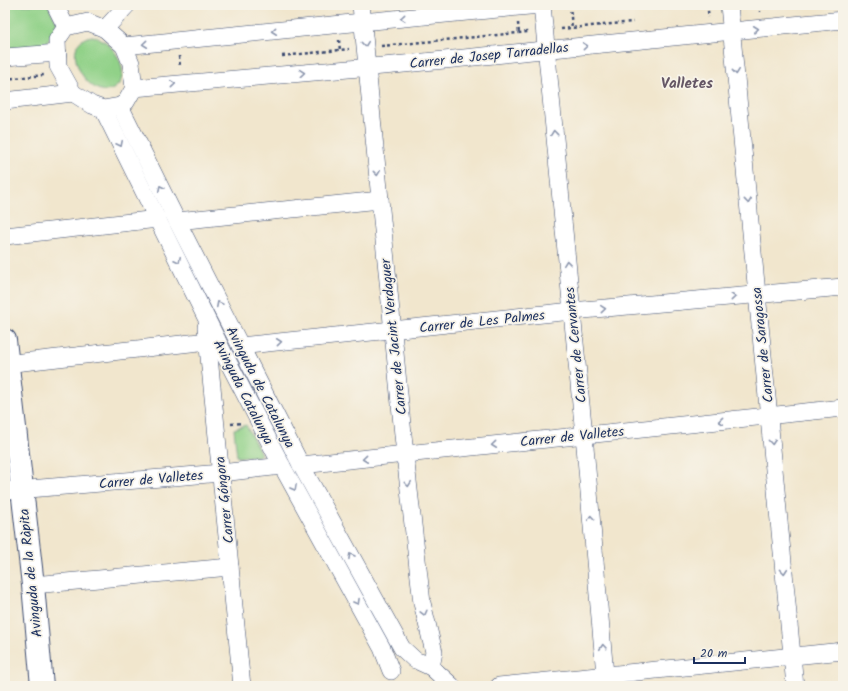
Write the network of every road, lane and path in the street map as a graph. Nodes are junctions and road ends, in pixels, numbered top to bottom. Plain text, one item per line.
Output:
1 (55, 5) edge
2 (127, 5) edge
3 (541, 5) edge
4 (570, 5) edge
5 (516, 7) junction
6 (730, 9) edge
7 (768, 10) dead end
8 (362, 13) edge
9 (708, 15) dead end
10 (389, 19) junction
11 (843, 20) edge
12 (640, 22) dead end
13 (337, 24) junction
14 (66, 27) junction
15 (572, 28) junction
16 (105, 29) junction
17 (544, 30) junction
18 (732, 31) junction
19 (519, 33) junction
20 (177, 41) junction
21 (392, 45) junction
22 (124, 46) junction
23 (365, 47) junction
24 (574, 47) junction
25 (340, 50) junction
26 (546, 50) junction
27 (521, 52) junction
28 (58, 53) junction
29 (6, 57) edge
30 (279, 57) dead end
31 (394, 65) junction
32 (367, 67) junction
33 (175, 68) dead end
34 (342, 70) junction
35 (181, 76) junction
36 (134, 88) junction
37 (73, 93) junction
38 (8, 100) edge
39 (120, 106) junction
40 (103, 109) junction
41 (380, 200) junction
42 (158, 219) junction
43 (177, 221) junction
44 (5, 236) edge
45 (843, 286) edge
46 (758, 295) junction
47 (572, 311) junction
48 (393, 330) junction
49 (5, 340) edge
50 (213, 341) junction
51 (240, 346) junction
52 (6, 364) edge
53 (843, 408) edge
54 (769, 416) junction
55 (258, 420) junction
56 (216, 426) junction
57 (584, 435) junction
58 (405, 455) junction
59 (282, 466) junction
60 (301, 466) junction
61 (221, 473) junction
62 (13, 490) edge
63 (230, 567) junction
64 (33, 585) junction
65 (843, 651) edge
66 (792, 656) junction
67 (415, 660) junction
68 (431, 667) junction
69 (390, 679) edge
70 (606, 680) edge
71 (42, 686) edge
72 (242, 686) edge
73 (452, 686) edge
74 (499, 686) edge
75 (795, 686) edge

1 - 14 street
2 - 16 street
3 - 5 street
3 - 17 street, Carrer de Cervantes
4 - 15 path
5 -> 10 street
5 - 19 path
6 - 7 path
6 - 9 path
6 - 18 street, Carrer de Saragossa
8 - 10 street
8 - 13 street
8 -> 23 street, Carrer de Jacint Verdaguer
10 - 21 path
18 -> 11 street, Carrer de Josep Tarradellas
12 - 15 path
13 -> 20 street
13 - 25 path
14 - 16 street
14 - 28 street
15 - 17 path
15 - 24 path
16 - 22 street
17 - 19 path
17 - 26 street, Carrer de Cervantes
24 -> 18 street, Carrer de Josep Tarradellas
18 -> 46 street, Carrer de Saragossa
19 - 21 path
19 - 27 path
20 -> 22 street
20 - 35 path
21 - 23 path
21 - 31 path
22 - 36 street
23 - 25 path
23 - 32 street, Carrer de Jacint Verdaguer
24 - 26 street, Carrer de Josep Tarradellas
25 - 30 path
25 - 34 path
26 - 27 street, Carrer de Josep Tarradellas
47 -> 26 street, Carrer de Cervantes
27 - 31 street, Carrer de Josep Tarradellas
28 - 29 street
28 - 37 street
29 - 38 path
31 - 32 street, Carrer de Josep Tarradellas
32 - 34 street, Carrer de Josep Tarradellas
32 -> 41 street, Carrer de Jacint Verdaguer
33 - 35 path
35 -> 34 street, Carrer de Josep Tarradellas
36 -> 35 street, Carrer de Josep Tarradellas
36 - 39 street
37 - 38 street
37 - 40 street
39 - 40 street
43 -> 39 street, Avinguda de Catalunya
40 -> 42 street
41 - 43 street
41 - 48 street, Carrer de Jacint Verdaguer
42 - 44 street
42 -> 50 street, Carrer Góngora
51 -> 43 street, Avinguda de Catalunya
45 - 46 street, Carrer de Les Palmes
47 -> 46 street, Carrer de Les Palmes
46 - 54 street, Carrer de Saragossa
47 - 48 street, Carrer de Les Palmes
47 - 57 street, Carrer de Cervantes
51 -> 48 street, Carrer de Les Palmes
48 - 58 street, Carrer de Jacint Verdaguer
49 - 52 street, Avinguda de la Ràpita
50 - 52 street
50 - 55 street, Avinguda Catalunya
50 - 56 street, Carrer Góngora
51 - 60 street, Avinguda de Catalunya
52 - 62 street, Avinguda de la Ràpita
53 - 54 street, Carrer de Valletes
54 -> 57 street, Carrer de Valletes
54 -> 66 street, Carrer de Saragossa
55 - 56 path
55 - 59 street, Avinguda Catalunya
56 - 61 street, Carrer Góngora
57 -> 58 street, Carrer de Valletes
70 -> 57 street, Carrer de Cervantes
58 -> 60 street, Carrer de Valletes
58 -> 68 street, Carrer de Jacint Verdaguer
59 - 61 street, Carrer de Valletes
59 -> 69 street, Avinguda Catalunya
67 -> 60 street, Avinguda de Catalunya
61 - 62 street, Carrer de Valletes
61 - 63 street, Carrer Góngora
62 - 64 street, Avinguda de la Ràpita
63 - 64 street
63 - 72 street, Carrer Góngora
64 - 71 street, Avinguda de la Ràpita
65 - 66 street
66 - 70 street
66 - 75 street, Carrer de Saragossa
67 - 68 street
67 - 69 street
68 - 73 street
70 - 74 street

